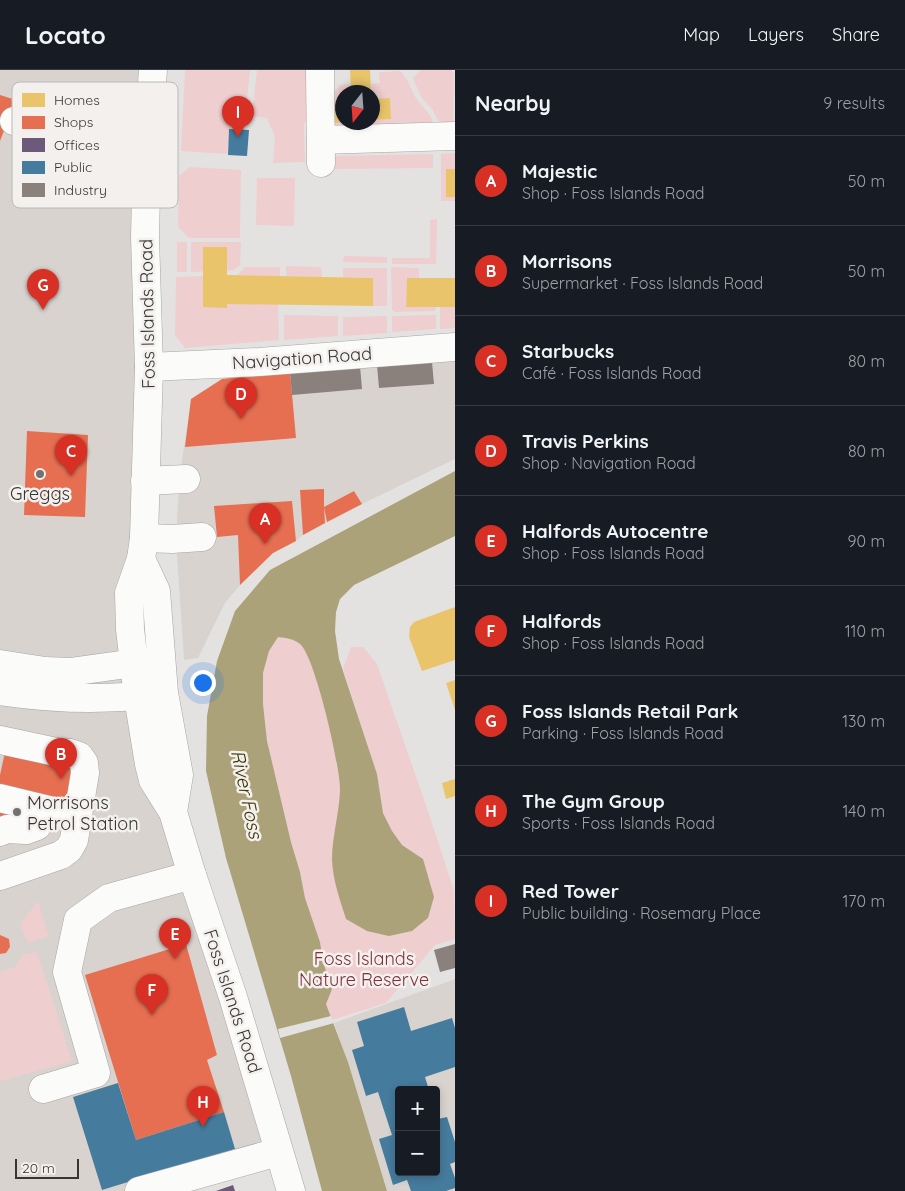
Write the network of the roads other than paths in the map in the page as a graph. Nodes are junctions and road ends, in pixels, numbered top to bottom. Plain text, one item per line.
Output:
1 (320, 70) edge
2 (455, 136) edge
3 (146, 208) edge
4 (455, 347) edge
5 (149, 367) junction
6 (186, 479) dead end
7 (145, 481) junction
8 (202, 537) dead end
9 (142, 548) junction
10 (147, 661) junction
11 (0, 664) edge
12 (0, 692) edge
13 (151, 694) junction
14 (0, 740) edge
15 (0, 798) edge
16 (36, 816) junction
17 (78, 817) junction
18 (2, 835) edge
19 (192, 875) junction
20 (0, 876) edge
21 (43, 1089) dead end
22 (278, 1152) junction
23 (139, 1191) edge
24 (291, 1191) edge

1 - 2 main road
3 - 5 main road, Foss Islands Road
4 - 5 main road, Navigation Road
5 - 7 main road, Foss Islands Road
6 - 7 main road
7 - 9 main road, Foss Islands Road
8 - 9 main road
9 - 10 main road, Foss Islands Road
10 - 11 main road
10 - 13 main road, Foss Islands Road
12 - 13 main road
13 - 19 main road, Foss Islands Road
14 - 17 main road
15 - 16 main road
16 - 17 main road
16 - 18 main road
17 - 20 main road
19 - 21 main road
19 - 22 main road, Foss Islands Road
22 - 23 main road
22 - 24 main road, Foss Islands Road

